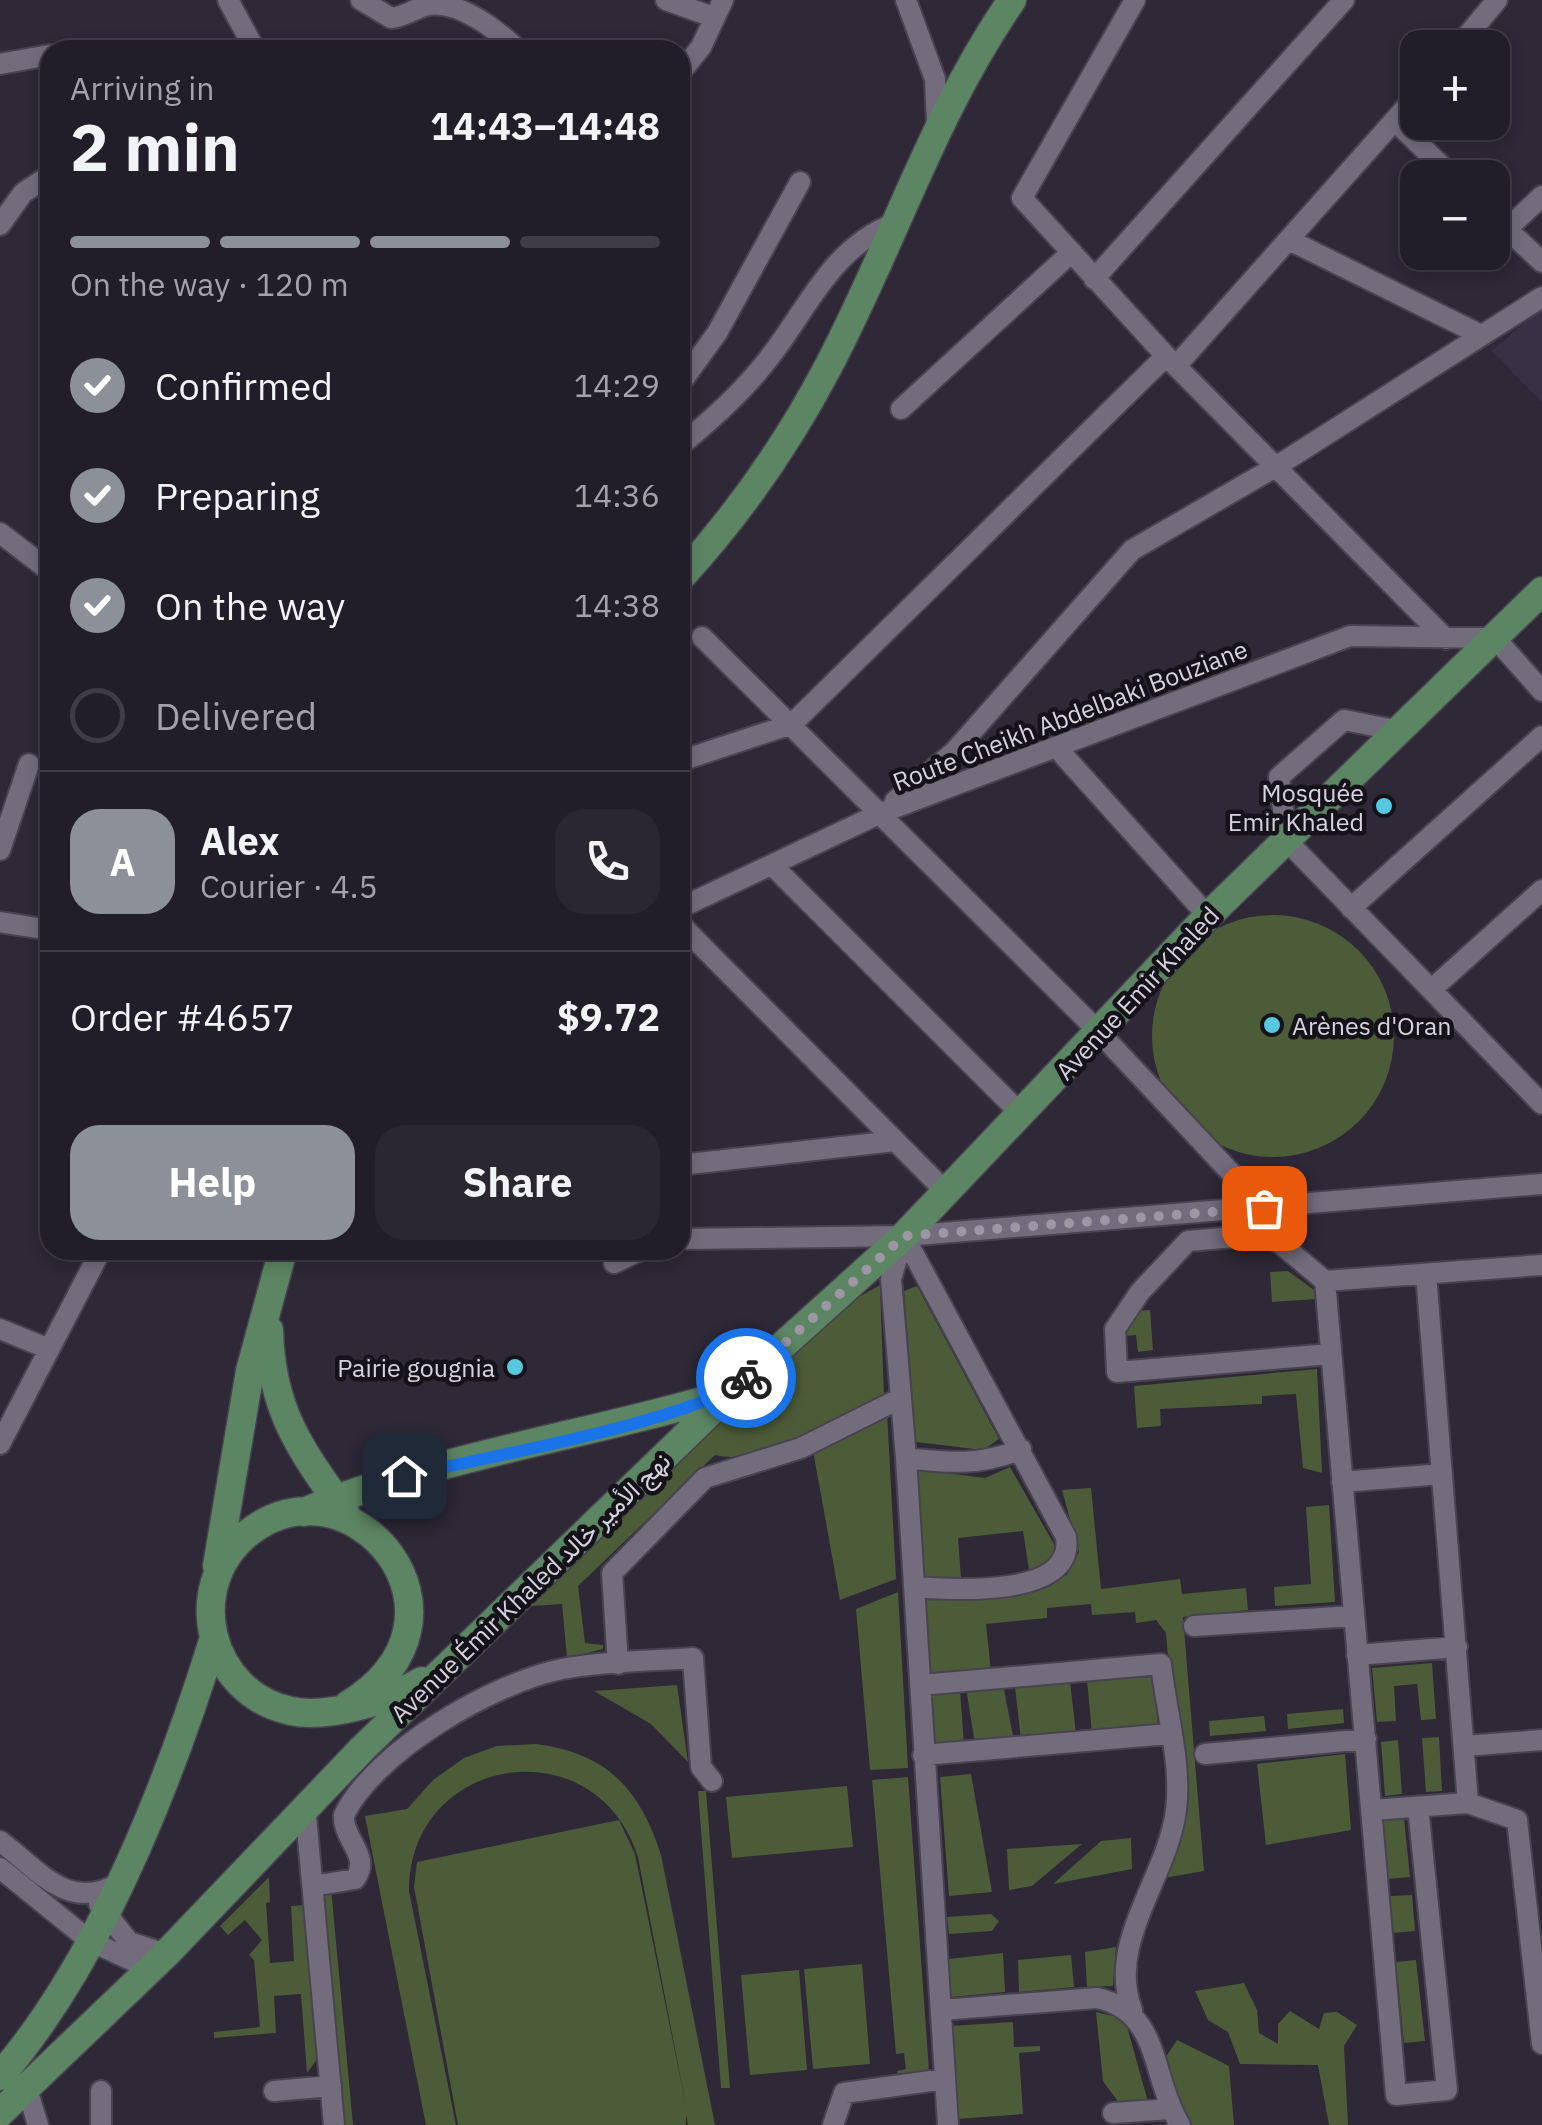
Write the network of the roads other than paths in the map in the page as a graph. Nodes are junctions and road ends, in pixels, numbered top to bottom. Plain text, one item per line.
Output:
1 (361, 0) edge
2 (666, 0) edge
3 (906, 0) edge
4 (1012, 0) edge
5 (1135, 0) edge
6 (1344, 0) edge
7 (1497, 0) edge
8 (236, 4) edge
9 (718, 9) edge
10 (1471, 30) edge
11 (251, 40) edge
12 (506, 40) edge
13 (40, 57) edge
14 (690, 61) edge
15 (0, 64) edge
16 (1400, 115) edge
17 (1395, 121) junction
18 (937, 124) junction
19 (1435, 160) edge
20 (40, 181) edge
21 (800, 182) dead end
22 (1542, 196) edge
23 (1510, 216) edge
24 (895, 223) junction
25 (0, 225) edge
26 (1510, 232) edge
27 (1291, 241) junction
28 (1072, 252) junction
29 (1542, 262) edge
30 (1094, 279) junction
31 (1542, 297) edge
32 (1481, 335) junction
33 (1170, 361) junction
34 (690, 370) edge
35 (900, 409) dead end
36 (690, 437) edge
37 (1277, 466) junction
38 (0, 533) edge
39 (40, 563) edge
40 (690, 567) edge
41 (1542, 591) edge
42 (702, 637) dead end
43 (1495, 638) junction
44 (1446, 640) junction
45 (1542, 691) edge
46 (792, 724) junction
47 (1400, 731) junction
48 (1542, 736) edge
49 (1056, 747) junction
50 (690, 758) edge
51 (29, 764) dead end
52 (881, 814) junction
53 (1287, 842) junction
54 (0, 850) edge
55 (772, 865) junction
56 (1542, 890) edge
57 (690, 903) edge
58 (1352, 908) junction
59 (1208, 916) junction
60 (0, 922) edge
61 (40, 928) edge
62 (690, 934) edge
63 (1432, 989) junction
64 (1099, 1032) junction
65 (1542, 1104) edge
66 (1022, 1114) junction
67 (895, 1141) junction
68 (690, 1164) edge
69 (1542, 1184) edge
70 (946, 1193) junction
71 (1264, 1208) junction
72 (904, 1236) junction
73 (690, 1239) edge
74 (96, 1260) edge
75 (279, 1260) edge
76 (620, 1260) edge
77 (614, 1263) dead end
78 (1542, 1265) edge
79 (1426, 1274) junction
80 (1326, 1281) junction
81 (269, 1298) junction
82 (0, 1328) edge
83 (49, 1350) junction
84 (1331, 1354) junction
85 (730, 1393) junction
86 (901, 1398) junction
87 (0, 1444) edge
88 (1021, 1449) junction
89 (301, 1453) junction
90 (906, 1458) junction
91 (1442, 1474) junction
92 (1342, 1482) junction
93 (371, 1484) junction
94 (343, 1510) junction
95 (214, 1580) junction
96 (914, 1588) junction
97 (1353, 1616) junction
98 (1194, 1626) dead end
99 (409, 1632) junction
100 (213, 1641) junction
101 (1456, 1646) junction
102 (1357, 1655) junction
103 (460, 1657) junction
104 (618, 1664) junction
105 (921, 1684) junction
106 (396, 1697) junction
107 (348, 1705) junction
108 (1169, 1734) junction
109 (1366, 1739) junction
110 (1542, 1740) edge
111 (1464, 1746) junction
112 (362, 1749) junction
113 (924, 1754) junction
114 (1205, 1754) dead end
115 (712, 1781) dead end
116 (1468, 1803) junction
117 (305, 1805) junction
118 (1418, 1807) junction
119 (1372, 1810) junction
120 (0, 1841) edge
121 (0, 1868) edge
122 (313, 1886) junction
123 (95, 1904) junction
124 (90, 1941) junction
125 (158, 1961) junction
126 (940, 2010) junction
127 (1132, 2010) junction
128 (1542, 2044) edge
129 (945, 2079) junction
130 (13, 2081) edge
131 (331, 2086) junction
132 (101, 2091) dead end
133 (274, 2091) dead end
134 (0, 2113) edge
135 (1114, 2113) dead end
136 (1175, 2117) edge
137 (38, 2125) edge
138 (101, 2125) edge
139 (334, 2125) edge
140 (832, 2125) edge
141 (948, 2125) edge

1 - 12 street
2 - 9 street
3 - 18 street
4 - 18 main road
5 - 28 street
6 - 30 street
7 - 10 street
8 - 11 street
9 - 14 street
13 - 15 street
16 - 17 street
17 - 19 street
17 - 27 street
18 - 24 main road
20 - 25 street
21 - 34 street
22 - 23 street
24 - 36 street
24 - 40 main road
26 - 29 street
27 - 32 street
27 - 33 street
28 - 30 street
28 - 35 street
30 - 33 street
31 - 32 street
32 - 37 street
33 - 37 street
33 - 46 street
37 - 44 street
37 - 52 street
38 - 39 street
41 - 43 main road, Avenue Emir Khaled
42 - 46 street
43 - 44 street, Route Cheikh Abdelbaki Bouziane
43 - 45 street
43 - 47 main road, Avenue Emir Khaled
44 - 49 street, Route Cheikh Abdelbaki Bouziane
46 - 50 street
46 - 52 street
47 - 53 main road, Avenue Emir Khaled
47 - 53 street
48 - 58 street
49 - 52 street, Route Cheikh Abdelbaki Bouziane
49 - 59 street
51 - 54 street
52 - 55 street, Route Cheikh Abdelbaki Bouziane
52 - 64 street
53 - 58 street
53 - 59 main road, Avenue Emir Khaled
55 - 57 street, Route Cheikh Abdelbaki Bouziane
55 - 66 street
56 - 63 street
58 - 63 street
59 - 64 main road, Avenue Emir Khaled
60 - 61 street
62 - 67 street
63 - 65 street
64 - 66 main road, Avenue Emir Khaled
64 - 71 street
66 - 70 main road, Avenue Emir Khaled
67 - 68 street
67 - 70 street
69 - 71 street
70 - 72 main road, Avenue Emir Khaled
71 - 72 street
72 - 73 street
72 - 85 main road, Avenue Emir Khaled
72 - 86 street
72 - 88 street
74 - 83 street
75 - 81 main road
76 - 77 street
78 - 79 street
79 - 80 street
79 - 91 street
80 - 84 street
80 - 84 street
81 - 89 main road
81 - 95 main road
82 - 83 street
83 - 87 street
84 - 92 street
85 - 93 main road, Avenue Émir Khaled نهج الأمير خالد
85 - 103 main road, Avenue Émir Khaled نهج الأمير خالد
86 - 90 street
86 - 104 street
88 - 90 street
88 - 96 street
89 - 93 main road
89 - 94 main road
90 - 96 street
91 - 92 street
91 - 101 street
92 - 97 street
93 - 94 main road, Avenue Émir Khaled نهج الأمير خالد
94 - 95 main road
94 - 99 main road
95 - 100 main road
96 - 105 street
97 - 98 street
97 - 102 street
99 - 106 main road, Avenue Émir Khaled نهج الأمير خالد
99 - 107 main road
100 - 107 main road
100 - 123 main road
101 - 102 street
101 - 111 street
102 - 109 street
103 - 106 main road
103 - 112 main road, Avenue Émir Khaled نهج الأمير خالد
104 - 115 street
104 - 122 street
105 - 108 street
105 - 113 street
106 - 107 main road
106 - 112 main road, Avenue Émir Khaled نهج الأمير خالد
108 - 113 street
108 - 127 street
109 - 114 street
109 - 119 street
110 - 111 street
111 - 116 street
112 - 117 main road
113 - 126 street
116 - 118 street
116 - 128 street
117 - 122 street
117 - 125 main road
118 - 119 street
118 - 119 street
120 - 123 street
121 - 124 street
122 - 131 street
123 - 124 main road
123 - 125 street
124 - 125 street
124 - 130 main road
125 - 130 main road
126 - 127 street
126 - 129 street
127 - 136 street
129 - 140 street
129 - 141 street
130 - 134 main road
130 - 137 street
131 - 133 street
131 - 139 street
132 - 138 street
135 - 136 street

